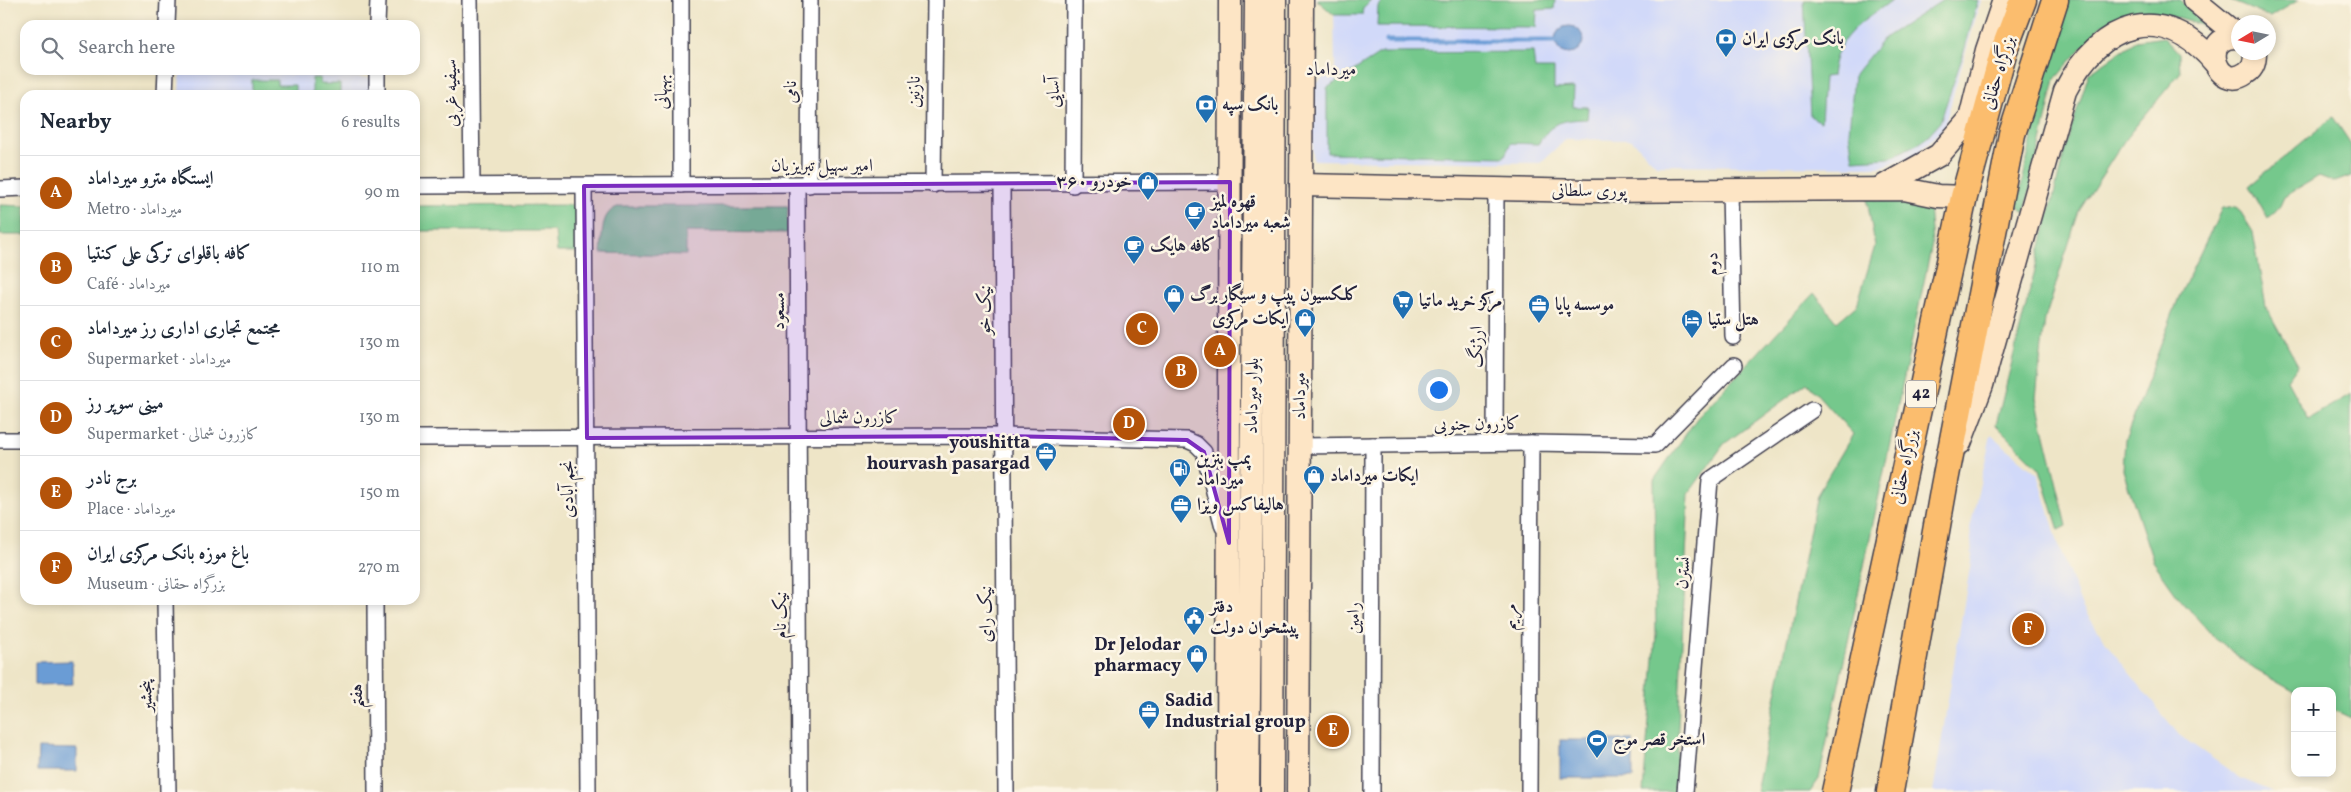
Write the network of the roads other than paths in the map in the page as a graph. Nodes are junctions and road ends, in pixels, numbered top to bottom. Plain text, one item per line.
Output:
1 (168, 0) edge
2 (378, 0) edge
3 (470, 0) edge
4 (681, 0) edge
5 (810, 0) edge
6 (935, 0) edge
7 (1074, 0) edge
8 (1230, 0) edge
9 (1256, 0) edge
10 (1275, 0) edge
11 (1302, 0) edge
12 (2004, 0) edge
13 (2023, 0) edge
14 (2055, 0) edge
15 (2194, 0) edge
16 (167, 20) edge
17 (378, 20) edge
18 (2231, 31) edge
19 (2231, 38) edge
20 (2254, 60) edge
21 (2216, 64) junction
22 (166, 75) edge
23 (377, 75) edge
24 (165, 90) edge
25 (377, 90) edge
26 (1230, 182) junction
27 (681, 185) junction
28 (803, 185) junction
29 (933, 185) junction
30 (1002, 185) junction
31 (1073, 185) junction
32 (420, 186) edge
33 (472, 186) junction
34 (584, 186) junction
35 (1301, 186) junction
36 (0, 188) edge
37 (20, 188) edge
38 (1877, 189) junction
39 (1496, 190) junction
40 (1730, 190) junction
41 (1964, 197) junction
42 (1733, 337) dead end
43 (1734, 365) dead end
44 (1812, 410) dead end
45 (1004, 436) junction
46 (799, 437) junction
47 (420, 438) edge
48 (587, 438) junction
49 (0, 440) edge
50 (20, 440) edge
51 (1531, 443) junction
52 (1496, 444) junction
53 (1373, 445) junction
54 (1300, 446) junction
55 (1944, 486) junction
56 (1229, 543) junction
57 (165, 605) edge
58 (375, 605) edge
59 (1228, 700) junction
60 (1248, 781) edge
61 (168, 792) edge
62 (376, 792) edge
63 (588, 792) edge
64 (800, 792) edge
65 (1006, 792) edge
66 (1228, 792) edge
67 (1272, 792) edge
68 (1298, 792) edge
69 (1372, 792) edge
70 (1529, 792) edge
71 (1685, 792) edge
72 (1835, 792) edge
73 (1890, 792) edge

1 - 16 street
2 - 17 street
3 - 33 street, سیفیه غربی
4 - 27 street, بهبهانی
5 - 28 street, نامی
6 - 29 street, نازنین
7 - 31 street, آسایی
8 - 26 main road
9 - 60 main road, بلوار میرداماد
10 - 67 main road, بلوار میرداماد
11 - 35 main road, میرداماد
12 - 38 main road
13 - 41 highway, بزرگراه حقانی / 42
14 - 55 highway, بزرگراه حقانی / 42
15 - 18 main road
19 - 21 main road
20 - 21 main road
21 - 55 main road
22 - 24 street
23 - 25 street
26 - 31 street, امیر سهیل تبریزیان
26 - 56 main road
27 - 28 street, امیر سهیل تبریزیان
27 - 34 street, امیر سهیل تبریزیان
28 - 29 street, امیر سهیل تبریزیان
28 - 46 street, مسعود
29 - 30 street, امیر سهیل تبریزیان
30 - 31 street, امیر سهیل تبریزیان
30 - 45 street, نیک خو
32 - 33 street, امیر سهیل تبریزیان
33 - 34 street, امیر سهیل تبریزیان
34 - 48 street, نجم آبادی
35 - 39 main road, پوری سلطانی
35 - 54 main road, میرداماد
36 - 37 street
38 - 40 main road, پوری سلطانی
38 - 41 main road, پوری سلطانی
39 - 40 main road, پوری سلطانی
39 - 52 street, ارژنگ
40 - 42 street, دوم
41 - 72 highway, بزرگراه حقانی / 42
43 - 51 street, کازرون جنوبی
44 - 71 street, نسترن
45 - 46 street, کازرون شمالی
45 - 56 street, کازرون شمالی
45 - 65 street, نیک رای
46 - 48 street, کازرون شمالی
46 - 64 street, نیک نام
47 - 48 street, کازرون شمالی
48 - 63 street, نجم آبادی
49 - 50 street
51 - 52 street, کازرون جنوبی
51 - 70 street, مریم
52 - 53 street, کازرون جنوبی
53 - 54 street, کازرون جنوبی
53 - 69 street, رامین
54 - 68 main road, میرداماد
55 - 73 highway, بزرگراه حقانی / 42
56 - 59 main road
57 - 61 street, پنجشیر
58 - 62 street, هفتم
59 - 60 main road
59 - 66 main road

